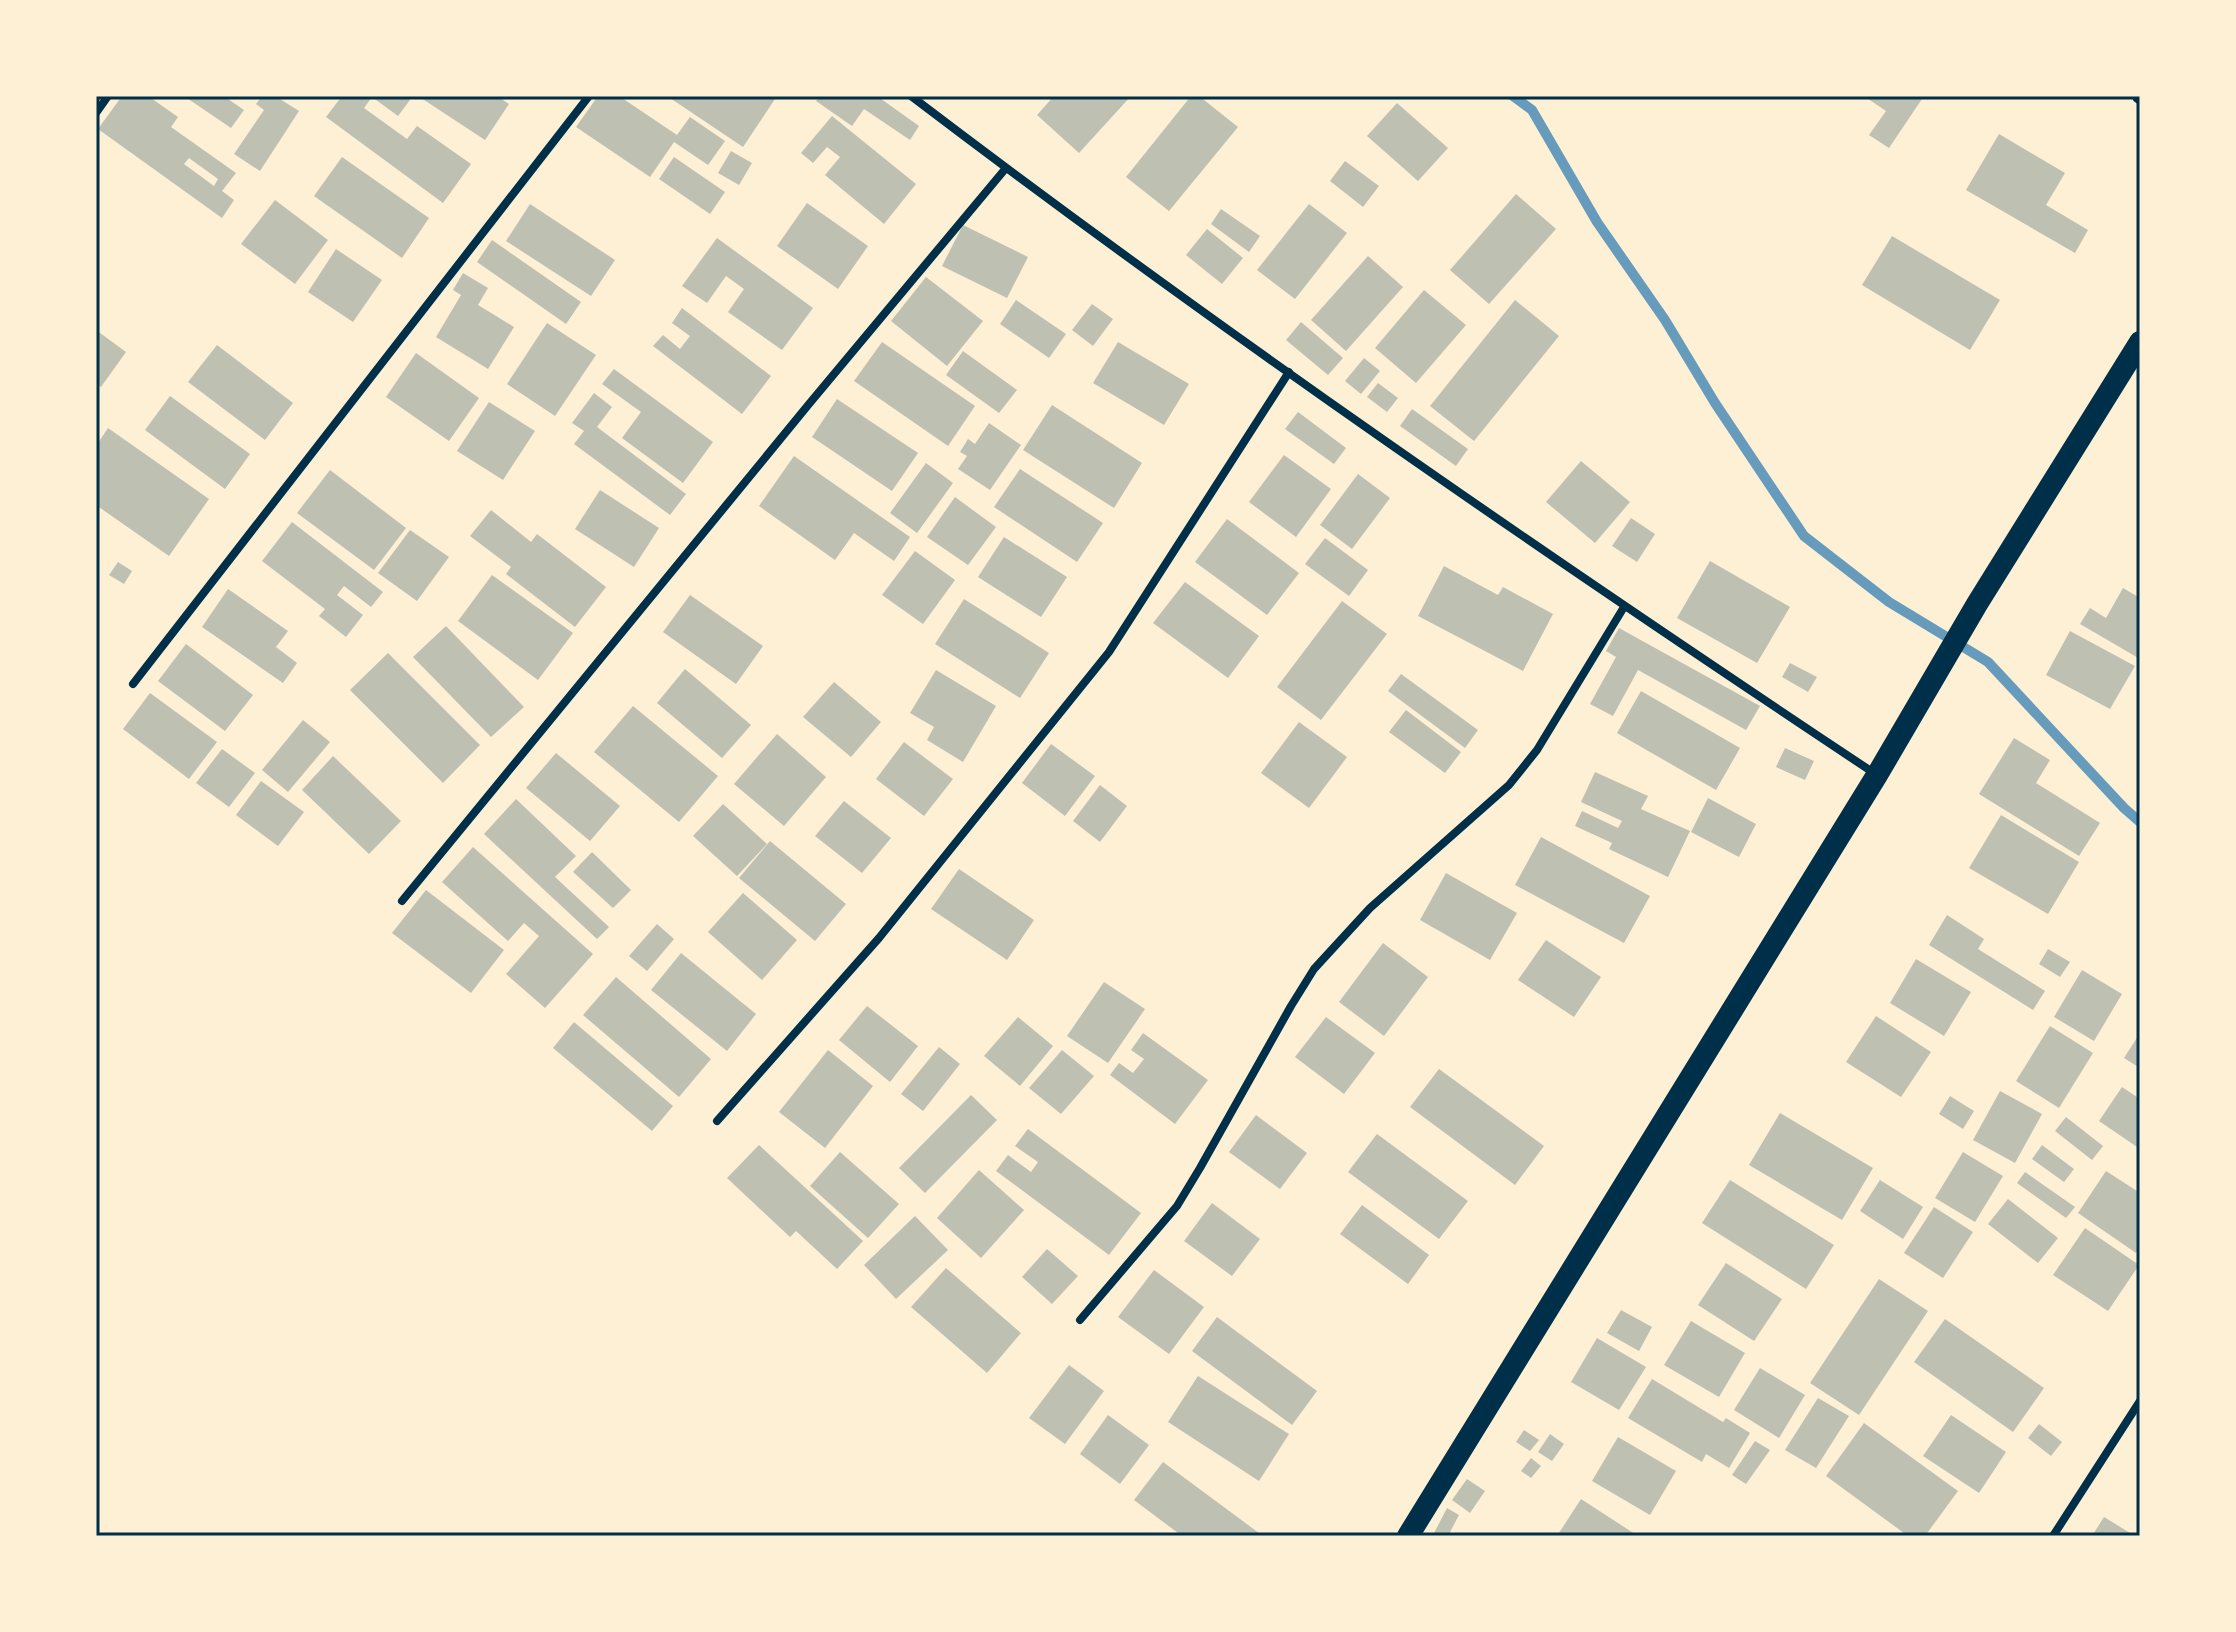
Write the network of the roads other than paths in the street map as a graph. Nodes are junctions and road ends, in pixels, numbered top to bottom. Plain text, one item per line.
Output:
1 (108, 96) edge
2 (589, 96) edge
3 (911, 96) edge
4 (96, 113) edge
5 (1006, 168) junction
6 (2140, 342) edge
7 (1289, 372) junction
8 (1624, 607) junction
9 (133, 684) dead end
10 (1877, 775) junction
11 (402, 901) dead end
12 (717, 1121) dead end
13 (1080, 1320) dead end
14 (2140, 1401) edge
15 (1408, 1536) edge
16 (2053, 1536) edge

1 - 4 street
2 - 9 street
3 - 5 street
5 - 7 street
5 - 11 street
6 - 10 highway
7 - 8 street
7 - 12 street
8 - 10 street
8 - 13 street
10 - 15 highway
14 - 16 street

